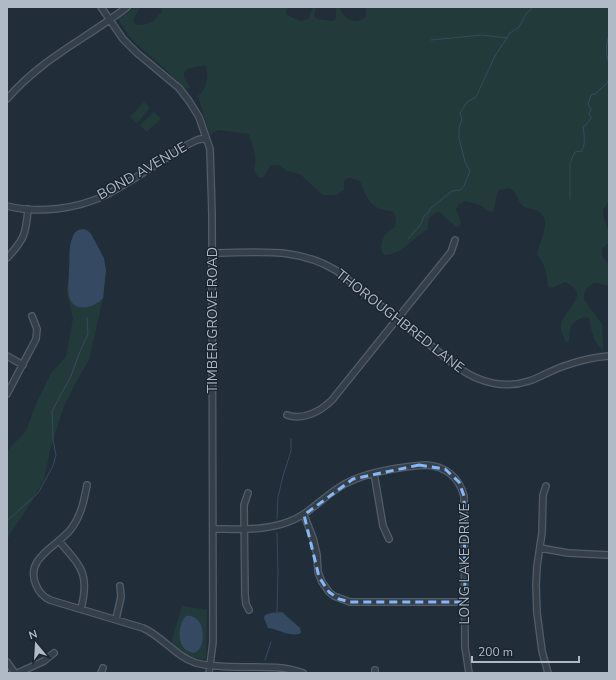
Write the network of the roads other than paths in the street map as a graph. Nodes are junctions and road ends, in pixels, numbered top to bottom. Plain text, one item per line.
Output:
1 (101, 7) edge
2 (126, 7) edge
3 (109, 20) junction
4 (7, 99) edge
5 (205, 138) junction
6 (7, 206) edge
7 (28, 209) junction
8 (455, 240) dead end
9 (212, 253) junction
10 (7, 258) edge
11 (32, 316) dead end
12 (397, 319) junction
13 (7, 356) edge
14 (609, 356) edge
15 (23, 365) junction
16 (7, 394) edge
17 (287, 415) dead end
18 (374, 473) junction
19 (87, 485) dead end
20 (546, 486) dead end
21 (248, 493) dead end
22 (304, 515) junction
23 (213, 529) junction
24 (245, 529) junction
25 (390, 539) dead end
26 (60, 541) junction
27 (540, 548) junction
28 (609, 555) edge
29 (120, 586) dead end
30 (465, 602) junction
31 (81, 609) junction
32 (249, 610) dead end
33 (116, 619) junction
34 (54, 653) dead end
35 (7, 662) edge
36 (210, 666) junction
37 (15, 673) edge
38 (18, 673) edge
39 (209, 673) edge
40 (303, 673) edge
41 (469, 673) edge
42 (548, 673) edge

1 - 3 street, TIMBER GROVE ROAD
2 - 3 street
3 - 4 street
3 - 5 street, TIMBER GROVE ROAD
5 - 7 street, BOND AVENUE
5 - 9 street, TIMBER GROVE ROAD
6 - 7 street, BOND AVENUE
7 - 10 street
8 - 12 street
9 - 12 street, THOROUGHBRED LANE
9 - 23 street, TIMBER GROVE ROAD
11 - 15 street
12 - 14 street, THOROUGHBRED LANE
12 - 17 street
13 - 15 street
15 - 16 street
18 - 22 street, LONG LAKE DRIVE
18 - 25 street
18 - 30 street, LONG LAKE DRIVE
19 - 26 street
20 - 27 street
21 - 24 street
22 - 24 street, LONG LAKE DRIVE
22 - 30 street
23 - 24 street, LONG LAKE DRIVE
23 - 36 street, TIMBER GROVE ROAD
24 - 32 street
26 - 31 street
26 - 31 street
27 - 28 street
27 - 42 street
29 - 33 street
30 - 41 street, LONG LAKE DRIVE
31 - 33 street
33 - 36 street
34 - 38 street
35 - 37 street
36 - 39 street, TIMBER GROVE ROAD
36 - 40 street

